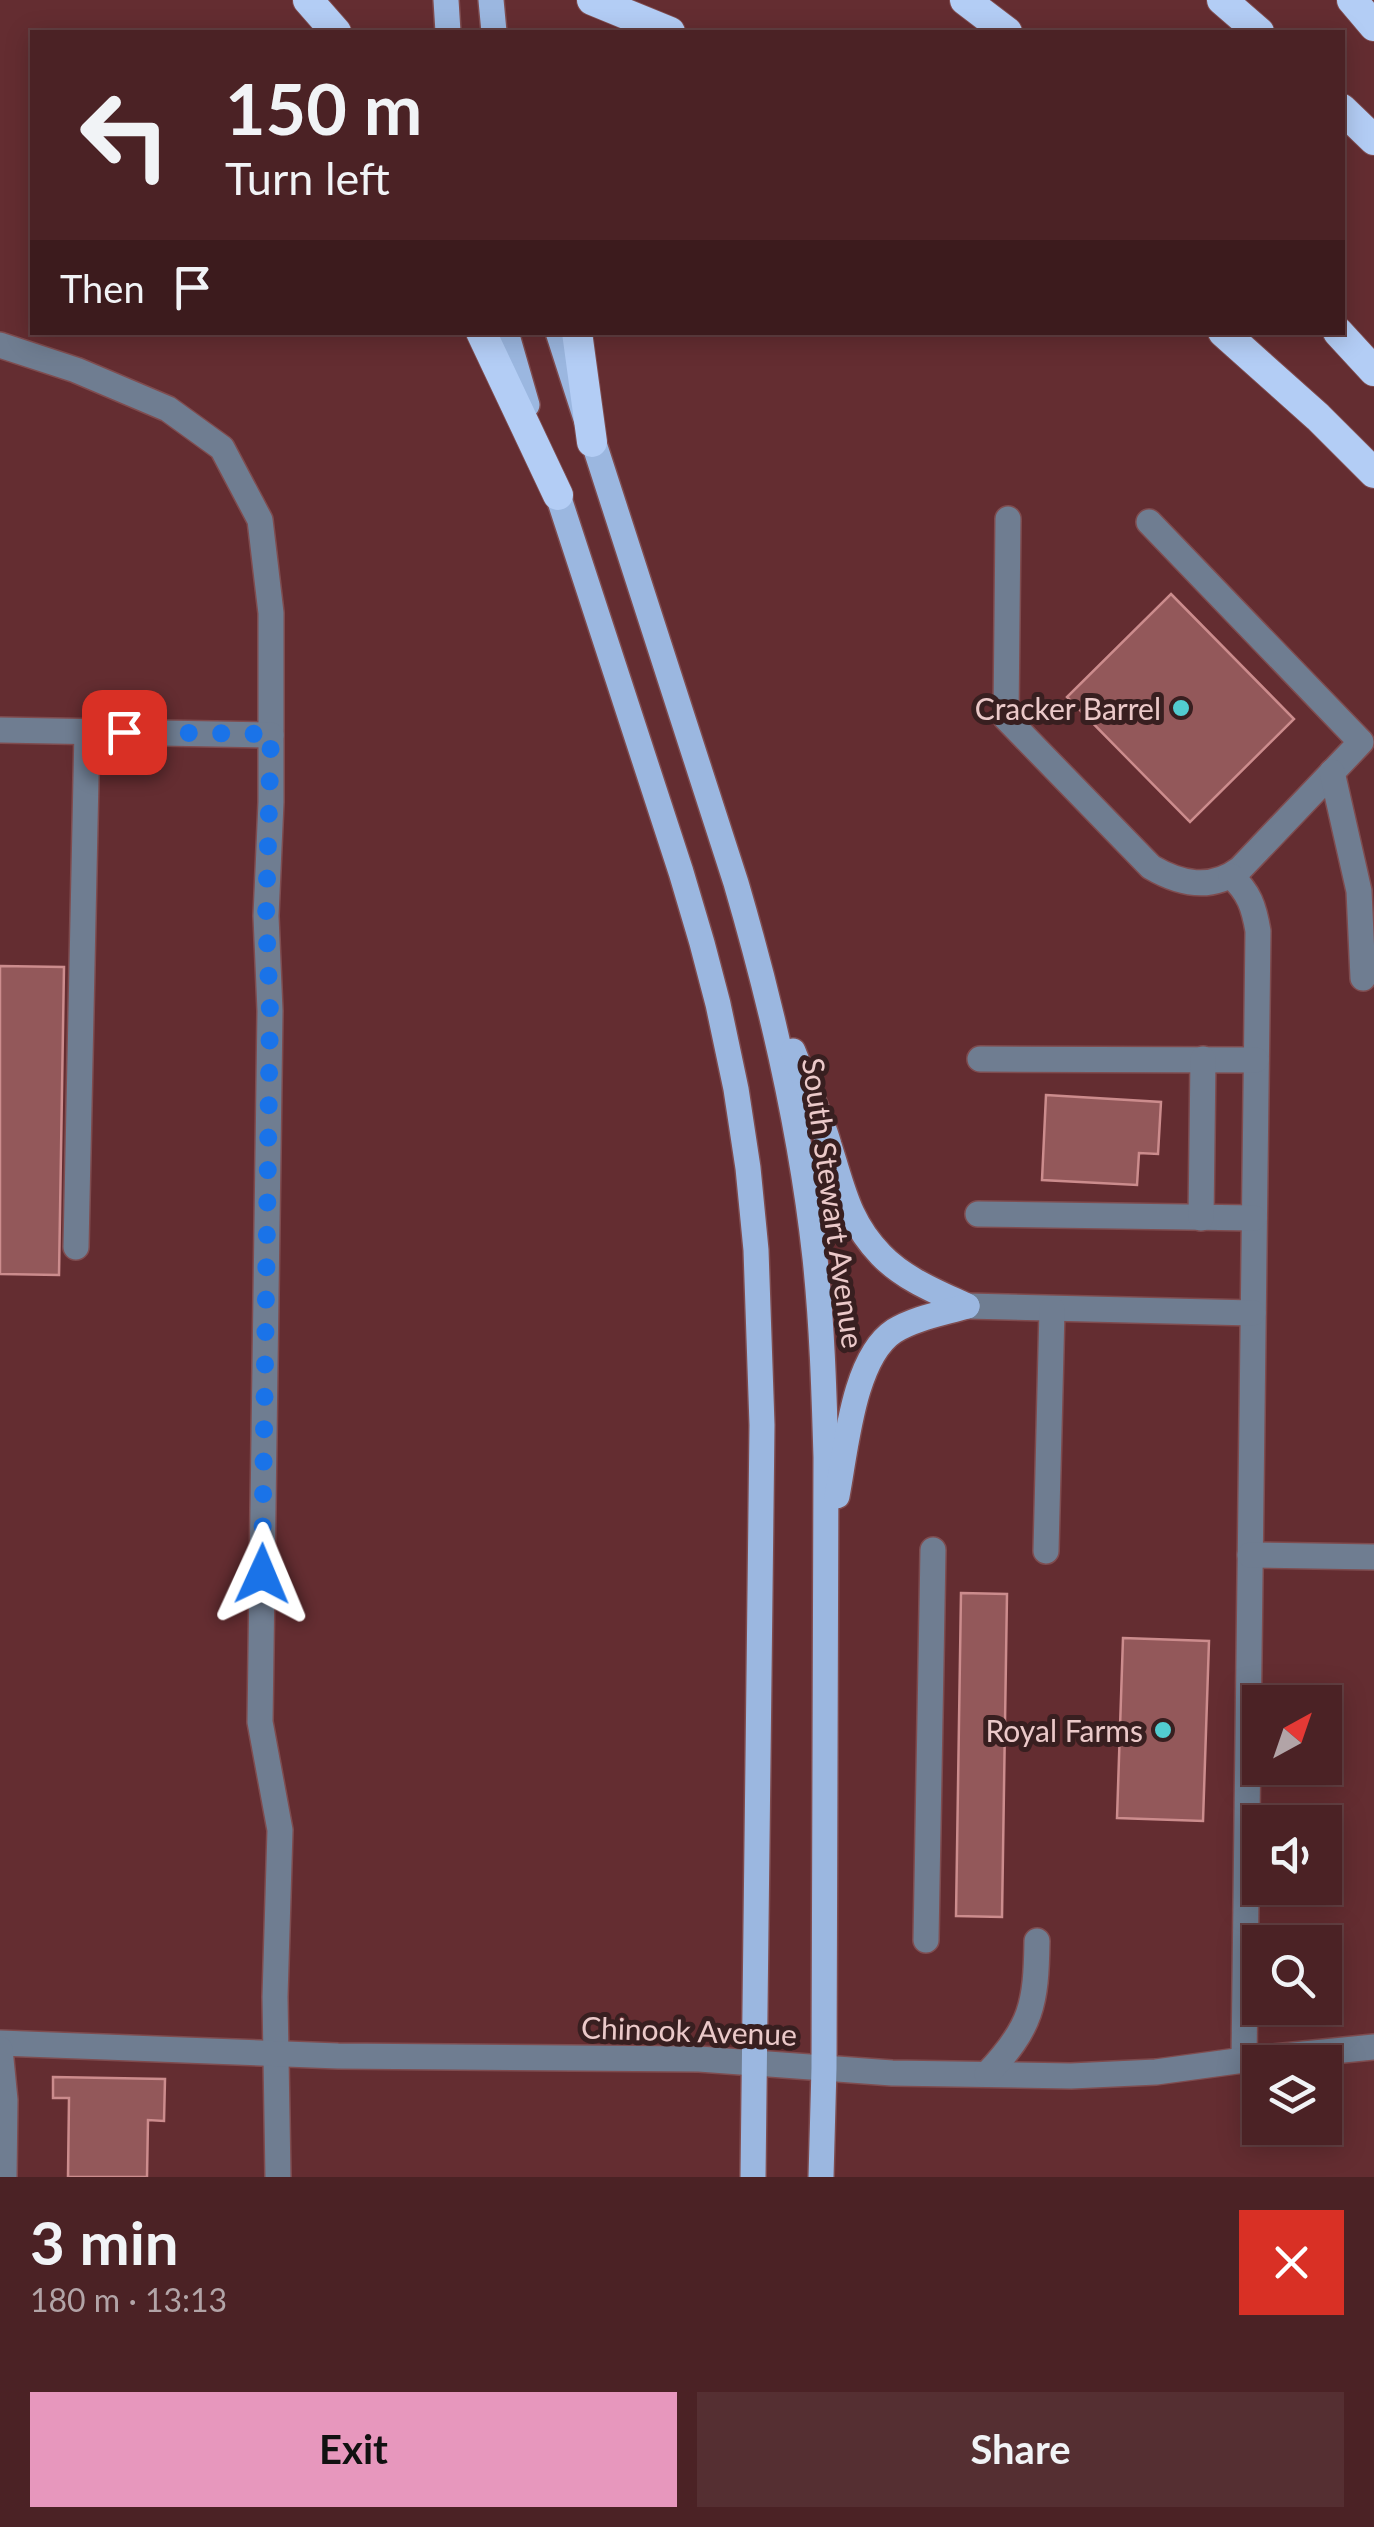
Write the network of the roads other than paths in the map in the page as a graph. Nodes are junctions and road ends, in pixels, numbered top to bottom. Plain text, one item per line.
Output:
1 (308, 0) edge
2 (446, 0) edge
3 (491, 0) edge
4 (592, 0) edge
5 (966, 0) edge
6 (1222, 0) edge
7 (1352, 0) edge
8 (1374, 26) edge
9 (334, 30) edge
10 (448, 30) edge
11 (494, 30) edge
12 (665, 30) edge
13 (1004, 30) edge
14 (1257, 30) edge
15 (1345, 112) edge
16 (1374, 140) edge
17 (482, 335) edge
18 (507, 335) edge
19 (559, 335) edge
20 (578, 335) edge
21 (1226, 335) edge
22 (1341, 335) edge
23 (0, 345) edge
24 (1374, 370) edge
25 (592, 442) junction
26 (1374, 472) edge
27 (558, 495) junction
28 (1008, 519) dead end
29 (1149, 522) dead end
30 (0, 730) edge
31 (86, 731) junction
32 (271, 734) junction
33 (1332, 772) junction
34 (1231, 876) junction
35 (762, 971) junction
36 (1363, 978) dead end
37 (980, 1058) dead end
38 (1203, 1059) junction
39 (1256, 1060) junction
40 (978, 1214) dead end
41 (1201, 1218) junction
42 (1254, 1218) junction
43 (76, 1248) dead end
44 (967, 1306) junction
45 (1052, 1309) junction
46 (1253, 1313) junction
47 (932, 1550) dead end
48 (1046, 1552) dead end
49 (825, 1554) junction
50 (1250, 1554) junction
51 (1374, 1557) edge
52 (926, 1940) dead end
53 (1036, 1940) dead end
54 (1244, 2045) edge
55 (0, 2046) edge
56 (1374, 2047) edge
57 (1342, 2050) edge
58 (276, 2055) junction
59 (1242, 2060) edge
60 (754, 2063) junction
61 (824, 2068) junction
62 (987, 2074) junction
63 (4, 2177) edge
64 (278, 2177) edge
65 (753, 2177) edge
66 (822, 2177) edge

1 - 9 highway
2 - 10 main road
3 - 11 main road
4 - 12 highway
5 - 13 highway
6 - 14 highway
7 - 8 highway
15 - 16 highway
17 - 27 highway
18 - 27 main road
19 - 25 main road, South Stewart Avenue
20 - 25 highway
21 - 26 highway
22 - 24 highway
23 - 32 street
25 - 35 main road, South Stewart Avenue
27 - 60 main road
28 - 34 street
29 - 33 street
30 - 31 street
31 - 32 street
31 - 43 street
32 - 58 street
33 - 34 street
33 - 36 street
34 - 39 street
35 - 44 main road
35 - 49 main road, South Stewart Avenue
37 - 38 street
38 - 39 street
38 - 41 street
39 - 42 street
40 - 41 street
41 - 42 street
42 - 46 street
44 - 45 street
44 - 49 main road
45 - 46 street
45 - 48 street
46 - 50 street
47 - 52 street
49 - 61 main road, South Stewart Avenue
50 - 51 street
50 - 54 street
53 - 62 street
55 - 58 street, Chinook Avenue
55 - 63 street
56 - 57 street, Chinook Avenue
58 - 60 street, Chinook Avenue
58 - 64 street
59 - 62 street, Chinook Avenue
60 - 61 street, Chinook Avenue
60 - 65 main road
61 - 62 street, Chinook Avenue
61 - 66 main road, South Stewart Avenue

